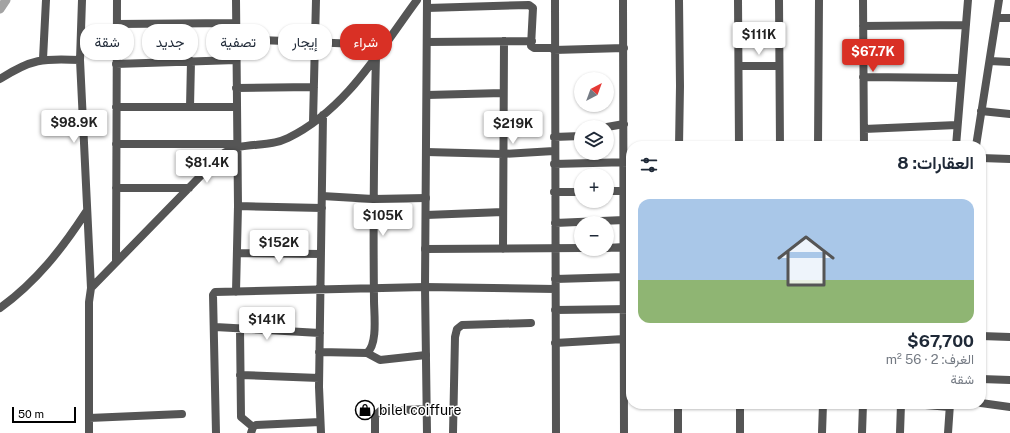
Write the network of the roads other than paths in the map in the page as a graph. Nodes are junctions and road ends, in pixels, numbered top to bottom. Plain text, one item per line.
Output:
1 (46, 0) edge
2 (82, 0) edge
3 (117, 0) edge
4 (236, 0) edge
5 (316, 0) edge
6 (417, 0) edge
7 (555, 0) edge
8 (623, 0) edge
9 (679, 0) edge
10 (738, 0) edge
11 (779, 0) edge
12 (819, 0) edge
13 (862, 0) edge
14 (968, 0) edge
15 (999, 0) edge
16 (427, 4) edge
17 (996, 18) junction
18 (1010, 18) edge
19 (236, 23) joint
20 (81, 24) edge
21 (117, 24) joint
22 (315, 24) edge
23 (966, 25) junction
24 (863, 26) junction
25 (392, 33) edge
26 (504, 41) junction
27 (532, 41) junction
28 (427, 42) junction
29 (624, 48) junction
30 (554, 49) junction
31 (43, 59) junction
32 (80, 60) joint
33 (116, 60) edge
34 (236, 60) joint
35 (315, 60) edge
36 (373, 60) edge
37 (376, 60) edge
38 (191, 61) junction
39 (990, 61) junction
40 (1010, 62) edge
41 (116, 64) junction
42 (739, 66) junction
43 (779, 66) junction
44 (863, 77) junction
45 (961, 78) junction
46 (0, 79) edge
47 (314, 87) junction
48 (236, 88) junction
49 (503, 94) junction
50 (426, 95) junction
51 (116, 107) junction
52 (190, 107) junction
53 (236, 107) junction
54 (981, 111) junction
55 (1010, 114) edge
56 (323, 115) junction
57 (313, 122) junction
58 (624, 124) junction
59 (958, 125) junction
60 (614, 126) edge
61 (864, 128) junction
62 (574, 136) edge
63 (554, 137) junction
64 (679, 141) edge
65 (739, 141) edge
66 (780, 141) edge
67 (818, 141) edge
68 (864, 141) edge
69 (956, 141) edge
70 (977, 141) edge
71 (116, 144) junction
72 (237, 145) junction
73 (626, 149) edge
74 (554, 151) junction
75 (426, 152) junction
76 (503, 154) junction
77 (986, 158) edge
78 (1010, 159) edge
79 (626, 162) edge
80 (554, 164) junction
81 (626, 172) edge
82 (116, 188) junction
83 (189, 188) junction
84 (614, 191) edge
85 (624, 191) junction
86 (554, 192) junction
87 (574, 192) edge
88 (322, 196) junction
89 (426, 198) junction
90 (373, 199) junction
91 (238, 206) junction
92 (322, 208) junction
93 (86, 212) junction
94 (503, 212) junction
95 (426, 215) junction
96 (624, 220) junction
97 (554, 223) junction
98 (624, 247) junction
99 (574, 248) edge
100 (614, 248) edge
101 (425, 249) junction
102 (504, 249) junction
103 (555, 249) junction
104 (236, 254) junction
105 (321, 254) junction
106 (626, 258) edge
107 (116, 262) junction
108 (626, 268) edge
109 (624, 277) junction
110 (555, 279) junction
111 (425, 287) junction
112 (91, 288) junction
113 (374, 289) junction
114 (555, 289) junction
115 (320, 290) junction
116 (236, 292) junction
117 (626, 293) edge
118 (0, 308) edge
119 (626, 309) edge
120 (555, 310) junction
121 (531, 323) dead end
122 (626, 324) edge
123 (215, 327) junction
124 (240, 329) junction
125 (320, 333) junction
126 (986, 336) edge
127 (1010, 337) edge
128 (624, 339) junction
129 (556, 343) junction
130 (626, 347) edge
131 (319, 352) junction
132 (367, 353) junction
133 (426, 355) junction
134 (240, 375) junction
135 (319, 378) junction
136 (986, 379) edge
137 (1010, 380) edge
138 (626, 394) edge
139 (986, 404) edge
140 (1010, 407) edge
141 (427, 409) junction
142 (678, 409) edge
143 (740, 409) edge
144 (823, 409) edge
145 (862, 409) edge
146 (900, 409) edge
147 (950, 409) edge
148 (182, 414) dead end
149 (88, 418) junction
150 (320, 422) junction
151 (252, 430) edge
152 (89, 433) edge
153 (216, 433) edge
154 (321, 433) edge
155 (376, 433) edge
156 (427, 433) edge
157 (453, 433) edge
158 (556, 433) edge
159 (624, 433) edge
160 (678, 433) edge
161 (740, 433) edge
162 (822, 433) edge
163 (862, 433) edge
164 (900, 433) edge
165 (948, 433) edge

1 - 31 street
2 - 20 street
3 - 21 street
4 - 19 street
5 - 22 street
6 - 25 street
7 - 30 street
8 - 29 street
9 - 64 street
10 - 42 street
11 - 43 street
12 - 67 street
13 - 24 street
14 - 23 street
15 - 17 street
16 - 27 street
16 - 28 street
17 - 18 street
17 - 39 street
19 - 21 street
23 - 24 street
23 - 45 street
24 - 44 street
26 - 27 street
26 - 28 street
26 - 49 street
27 - 30 street
28 - 50 street
29 - 30 street
29 - 58 street
30 - 63 street
31 - 32 street
31 - 46 street
32 - 93 street
33 - 41 street
34 - 38 street
34 - 48 street
35 - 47 street
36 - 56 street
37 - 90 street
38 - 41 street
38 - 52 street
39 - 40 street
39 - 54 street
41 - 51 street
42 - 43 street
42 - 65 street
43 - 66 street
44 - 45 street
44 - 61 street
45 - 59 street
47 - 48 street
47 - 57 street
48 - 53 street
49 - 50 street
49 - 76 street
50 - 75 street
51 - 52 street
51 - 71 street
52 - 53 street
53 - 72 street
54 - 55 street
54 - 70 street
56 - 57 street
56 - 88 street
57 - 72 street
58 - 60 street
58 - 73 street
59 - 61 street
59 - 69 street
61 - 68 street
62 - 63 street
63 - 74 street
71 - 72 street
71 - 82 street
72 - 83 street
72 - 91 street
74 - 76 street
74 - 80 street
75 - 76 street
75 - 89 street
76 - 94 street
77 - 78 street
79 - 80 street
80 - 86 street
81 - 85 street
82 - 83 street
82 - 107 street
83 - 107 street
84 - 85 street
85 - 96 street
86 - 87 street
86 - 97 street
88 - 90 street
88 - 92 street
89 - 90 street
89 - 95 street
90 - 113 street
91 - 92 street
91 - 104 street
92 - 105 street
93 - 112 street
93 - 118 street
94 - 95 street
94 - 102 street
95 - 101 street
96 - 97 street
96 - 98 street
97 - 103 street
98 - 100 street
98 - 106 street
99 - 103 street
101 - 102 street
101 - 111 street
102 - 103 street
103 - 110 street
104 - 105 street
104 - 116 street
105 - 115 street
107 - 112 street
108 - 109 street
109 - 110 street
109 - 117 street
110 - 114 street
111 - 113 street
111 - 114 street
111 - 133 street
112 - 149 street
113 - 115 street
113 - 132 street
114 - 120 street
115 - 116 street
115 - 125 street
116 - 123 street
119 - 120 street
120 - 129 street
121 - 157 street
122 - 128 street
123 - 124 street
123 - 153 street
124 - 125 street
124 - 134 street
125 - 131 street
126 - 127 street
128 - 129 street
128 - 130 street
129 - 158 street
131 - 132 street
131 - 135 street
132 - 133 street
133 - 141 street
134 - 135 street
134 - 151 street
135 - 150 street
136 - 137 street
138 - 159 street
139 - 140 street
141 - 155 street
141 - 156 street
142 - 160 street
143 - 161 street
144 - 162 street
145 - 163 street
146 - 164 street
147 - 165 street
148 - 149 street
149 - 152 street
150 - 151 street
150 - 154 street

